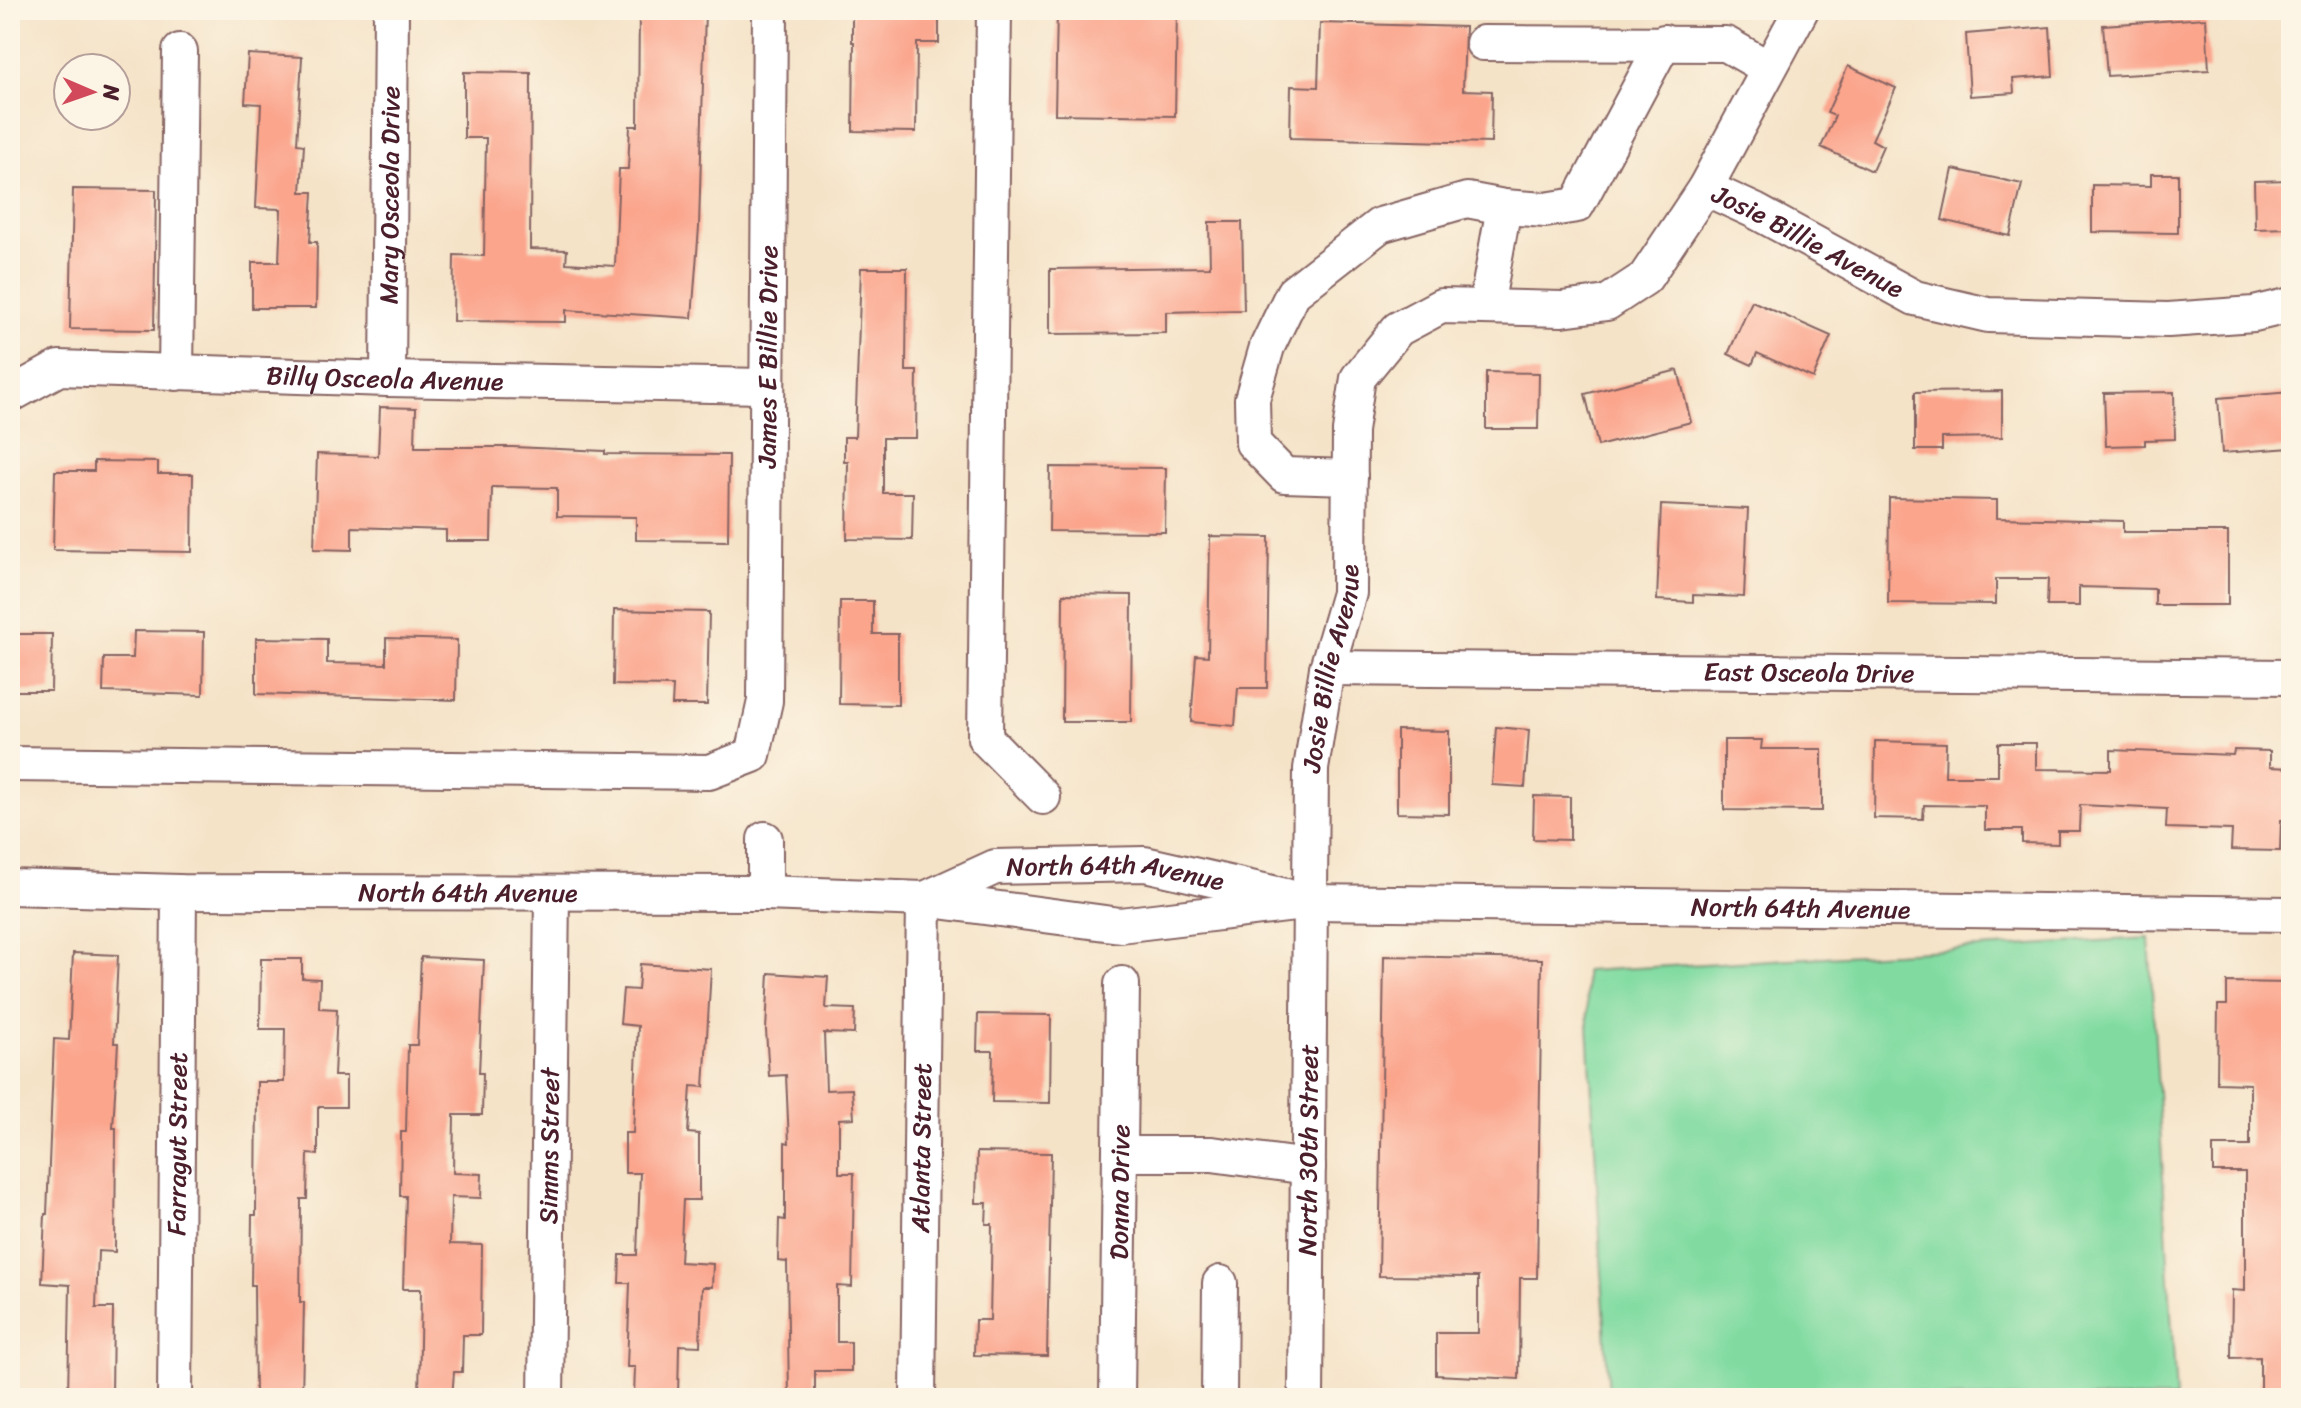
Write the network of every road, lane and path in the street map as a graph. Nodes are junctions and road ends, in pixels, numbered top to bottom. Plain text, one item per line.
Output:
1 (391, 10) edge
2 (770, 10) edge
3 (994, 10) edge
4 (1801, 10) edge
5 (1664, 42) junction
6 (1483, 43) dead end
7 (180, 51) dead end
8 (1768, 68) junction
9 (1705, 188) junction
10 (1504, 207) junction
11 (2291, 305) edge
12 (1486, 307) junction
13 (176, 373) junction
14 (388, 379) junction
15 (765, 386) junction
16 (10, 395) edge
17 (1350, 477) junction
18 (1327, 668) junction
19 (2291, 677) edge
20 (10, 764) edge
21 (1043, 797) dead end
22 (765, 839) dead end
23 (10, 887) edge
24 (179, 892) junction
25 (552, 893) junction
26 (765, 893) junction
27 (924, 899) junction
28 (1311, 902) junction
29 (2291, 914) edge
30 (1122, 984) dead end
31 (1120, 1154) junction
32 (1308, 1167) junction
33 (1220, 1283) dead end
34 (175, 1398) edge
35 (546, 1398) edge
36 (918, 1398) edge
37 (1117, 1398) edge
38 (1219, 1398) edge
39 (1306, 1398) edge

1 - 14 street, Mary Osceola Drive
2 - 15 street, James E Billie Drive
3 - 21 street
4 - 8 street
5 - 6 street
5 - 8 street
5 - 10 street
7 - 13 street
8 - 9 street
9 - 11 street, Josie Billie Avenue
9 - 12 street, Josie Billie Avenue
10 - 12 street
10 - 17 street
12 - 17 street, Josie Billie Avenue
13 - 14 street, Billy Osceola Avenue
13 - 16 street, Billy Osceola Avenue
14 - 15 street, Billy Osceola Avenue
15 - 20 street, James E Billie Drive
17 - 18 street, Josie Billie Avenue
18 - 19 street, East Osceola Drive
18 - 28 street, Josie Billie Avenue
22 - 26 street
23 - 24 street, North 64th Avenue
24 - 25 street, North 64th Avenue
24 - 34 street, Farragut Street
25 - 26 street, North 64th Avenue
25 - 35 street, Simms Street
26 - 27 street, North 64th Avenue
27 - 28 street, North 64th Avenue
27 - 28 street, North 64th Avenue
27 - 36 street, Atlanta Street
28 - 29 street, North 64th Avenue
28 - 32 street, North 30th Street
30 - 31 street, Donna Drive
31 - 32 street
31 - 37 street, Donna Drive
32 - 39 street, North 30th Street
33 - 38 street

